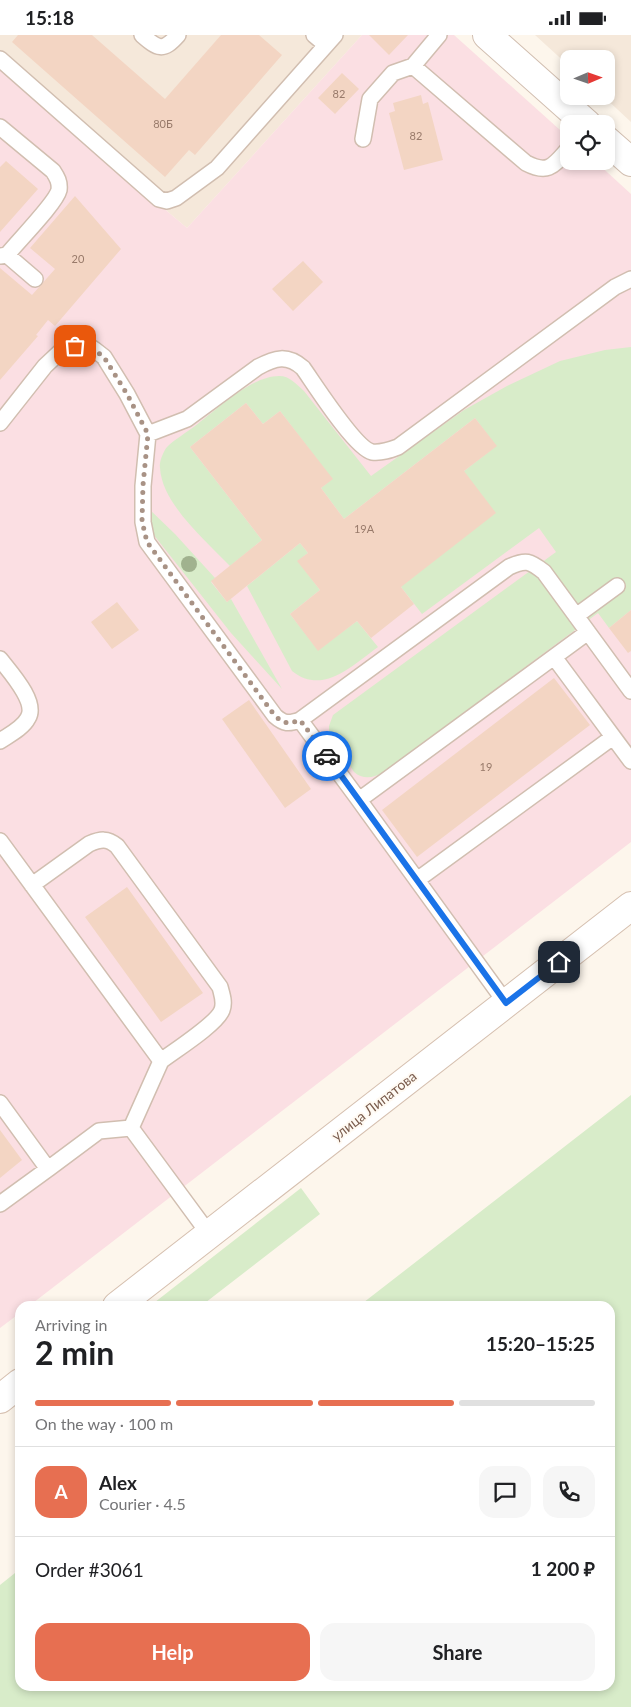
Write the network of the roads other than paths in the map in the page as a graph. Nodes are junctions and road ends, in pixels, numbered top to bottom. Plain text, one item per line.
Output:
1 (142, 35) edge
2 (178, 35) edge
3 (314, 35) edge
4 (439, 35) edge
5 (487, 35) edge
6 (330, 40) edge
7 (0, 59) edge
8 (413, 66) junction
9 (577, 115) edge
10 (0, 127) edge
11 (363, 139) dead end
12 (615, 148) edge
13 (560, 159) edge
14 (631, 162) edge
15 (3, 255) edge
16 (35, 279) dead end
17 (631, 279) edge
18 (0, 423) edge
19 (148, 434) junction
20 (617, 587) dead end
21 (576, 616) junction
22 (588, 632) junction
23 (554, 657) junction
24 (0, 659) edge
25 (631, 691) edge
26 (300, 720) junction
27 (613, 737) junction
28 (0, 741) edge
29 (631, 761) edge
30 (359, 800) junction
31 (0, 841) edge
32 (418, 881) junction
33 (32, 885) junction
34 (631, 906) edge
35 (506, 1003) junction
36 (160, 1061) junction
37 (0, 1103) edge
38 (131, 1128) junction
39 (48, 1169) junction
40 (0, 1204) edge
41 (209, 1234) junction
42 (123, 1301) edge
43 (15, 1387) edge
44 (0, 1399) edge

1 - 2 lane
3 - 6 lane
4 - 8 lane
5 - 9 street
6 - 7 lane
8 - 11 lane
8 - 13 lane
10 - 15 lane
12 - 14 street
15 - 16 lane
17 - 19 lane
18 - 19 lane
19 - 26 lane
20 - 21 lane
21 - 22 lane
21 - 26 lane
22 - 23 lane
22 - 25 lane
23 - 27 lane
23 - 30 lane
24 - 28 lane
26 - 30 lane
27 - 29 lane
27 - 32 lane
30 - 32 lane
31 - 33 lane
32 - 35 lane
33 - 36 lane
33 - 36 lane
34 - 35 street, улица Липатова
35 - 41 street, улица Липатова
36 - 38 lane
37 - 39 lane
38 - 39 lane
38 - 41 lane
39 - 40 lane
41 - 42 street, улица Липатова
43 - 44 street

